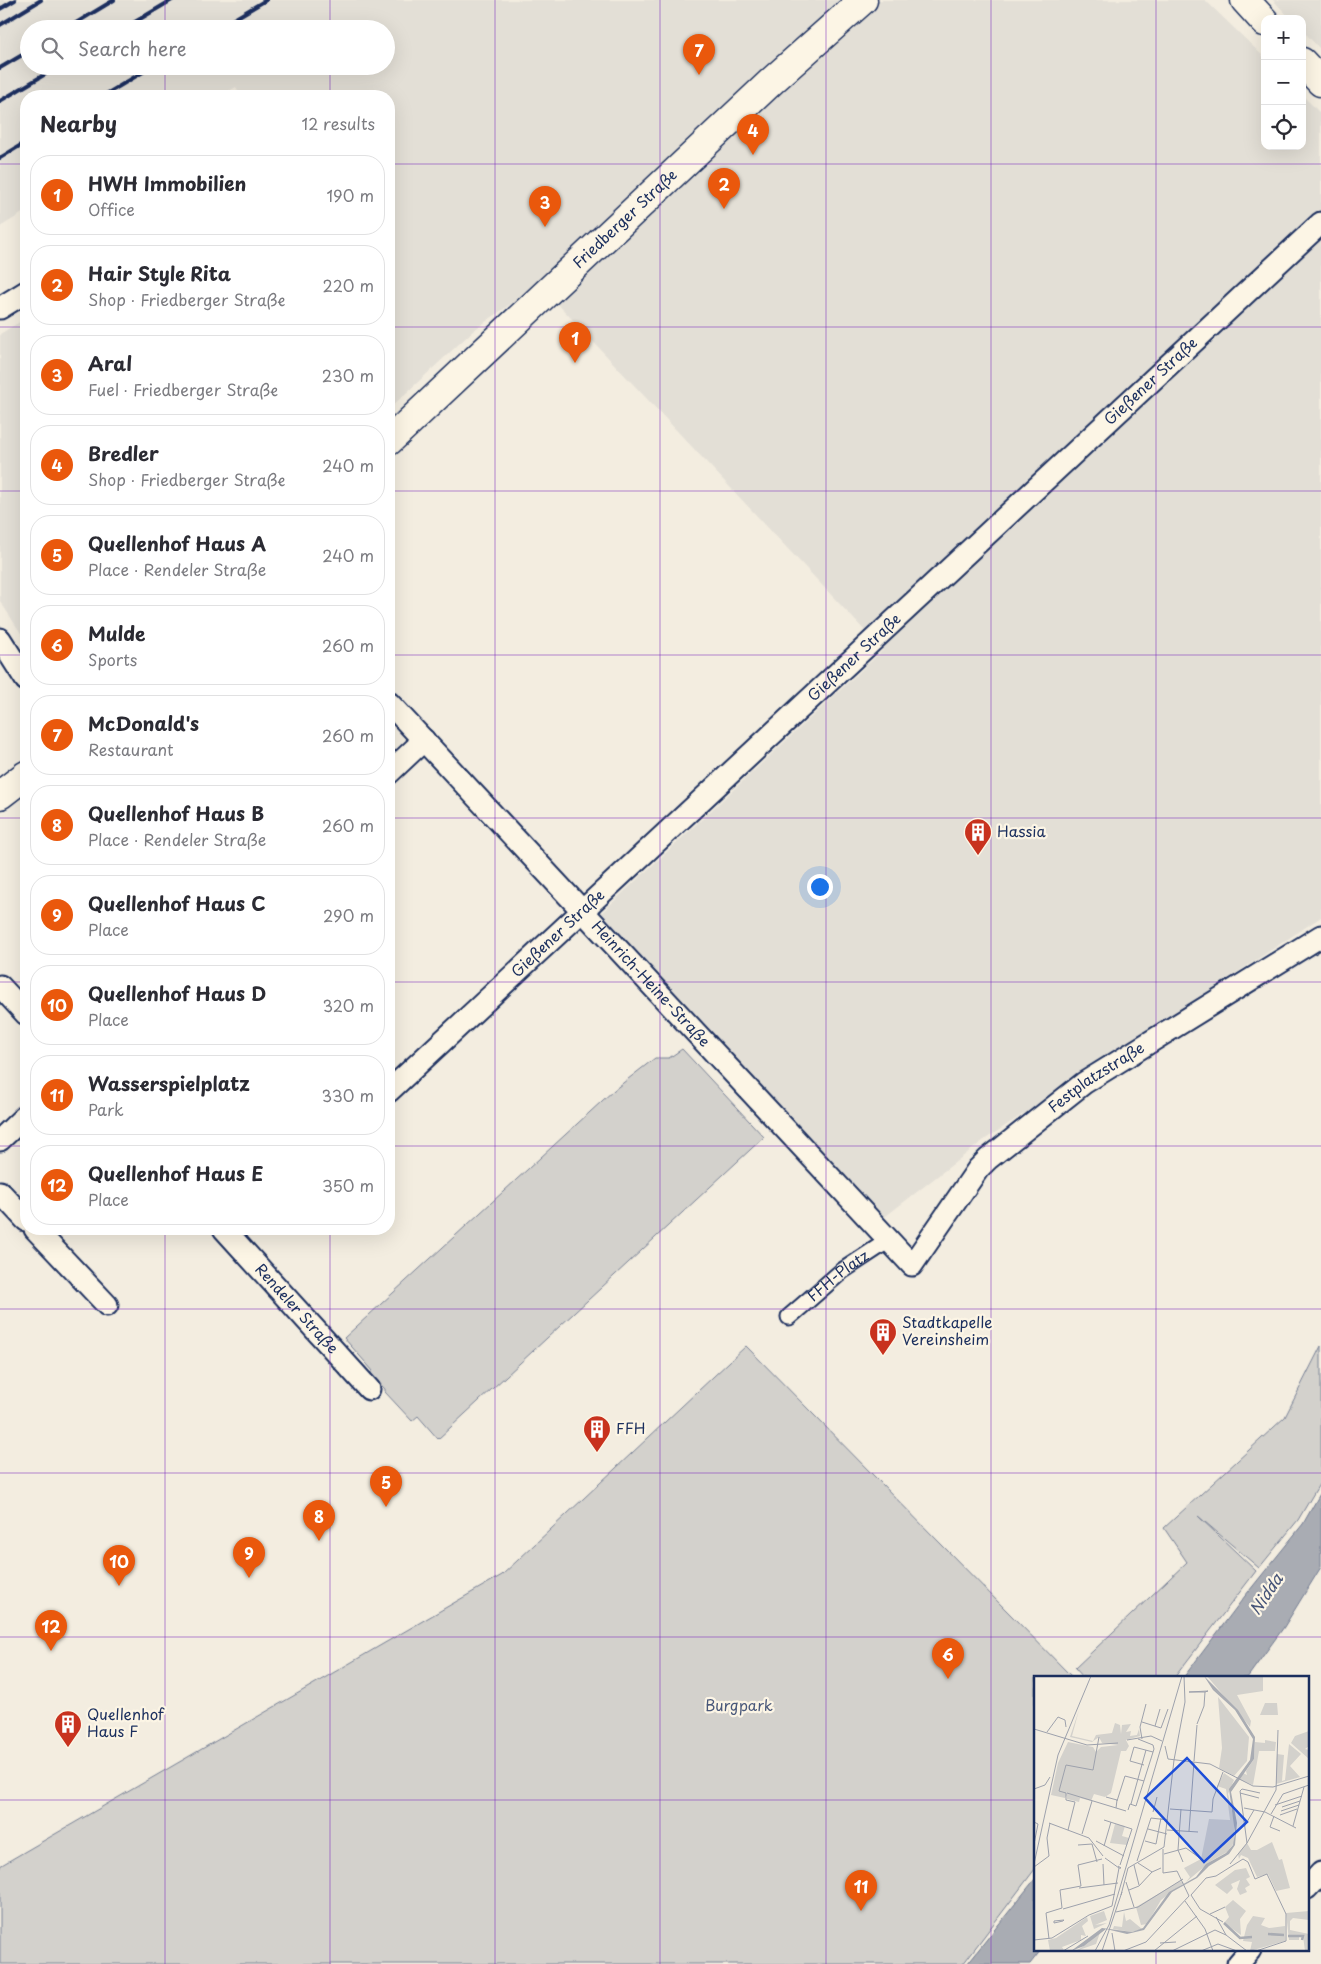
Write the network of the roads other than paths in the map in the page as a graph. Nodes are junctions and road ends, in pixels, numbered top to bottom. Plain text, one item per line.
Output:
1 (863, 0) edge
2 (1245, 0) edge
3 (1261, 18) edge
4 (1306, 66) edge
5 (1321, 82) edge
6 (1321, 223) edge
7 (20, 296) edge
8 (0, 308) edge
9 (395, 435) edge
10 (0, 639) edge
11 (20, 671) edge
12 (395, 709) edge
13 (424, 740) junction
14 (395, 767) edge
15 (20, 780) edge
16 (0, 795) edge
17 (582, 911) junction
18 (1321, 936) edge
19 (0, 986) edge
20 (20, 1008) edge
21 (395, 1085) edge
22 (20, 1121) edge
23 (0, 1140) edge
24 (0, 1192) edge
25 (20, 1214) edge
26 (41, 1235) edge
27 (235, 1235) edge
28 (889, 1240) junction
29 (912, 1265) joint
30 (107, 1305) dead end
31 (789, 1317) dead end
32 (369, 1389) dead end
33 (1321, 1873) edge
34 (1308, 1887) edge
35 (1248, 1952) edge
36 (1238, 1964) edge

1 - 9 main road, Friedberger Straße
2 - 3 main road
4 - 5 main road
6 - 17 street, Gießener Straße
7 - 8 street
10 - 11 street
12 - 13 street, Heinrich-Heine-Straße
13 - 14 street
13 - 17 street, Heinrich-Heine-Straße
15 - 16 main road
17 - 21 street, Gießener Straße
17 - 28 street, Heinrich-Heine-Straße
18 - 29 street, Festplatzstraße
19 - 20 street
22 - 23 street
24 - 25 street
26 - 30 street
27 - 32 street, Rendeler Straße
28 - 29 street, Heinrich-Heine-Straße
28 - 31 street, FFH-Platz
33 - 34 street
35 - 36 street

